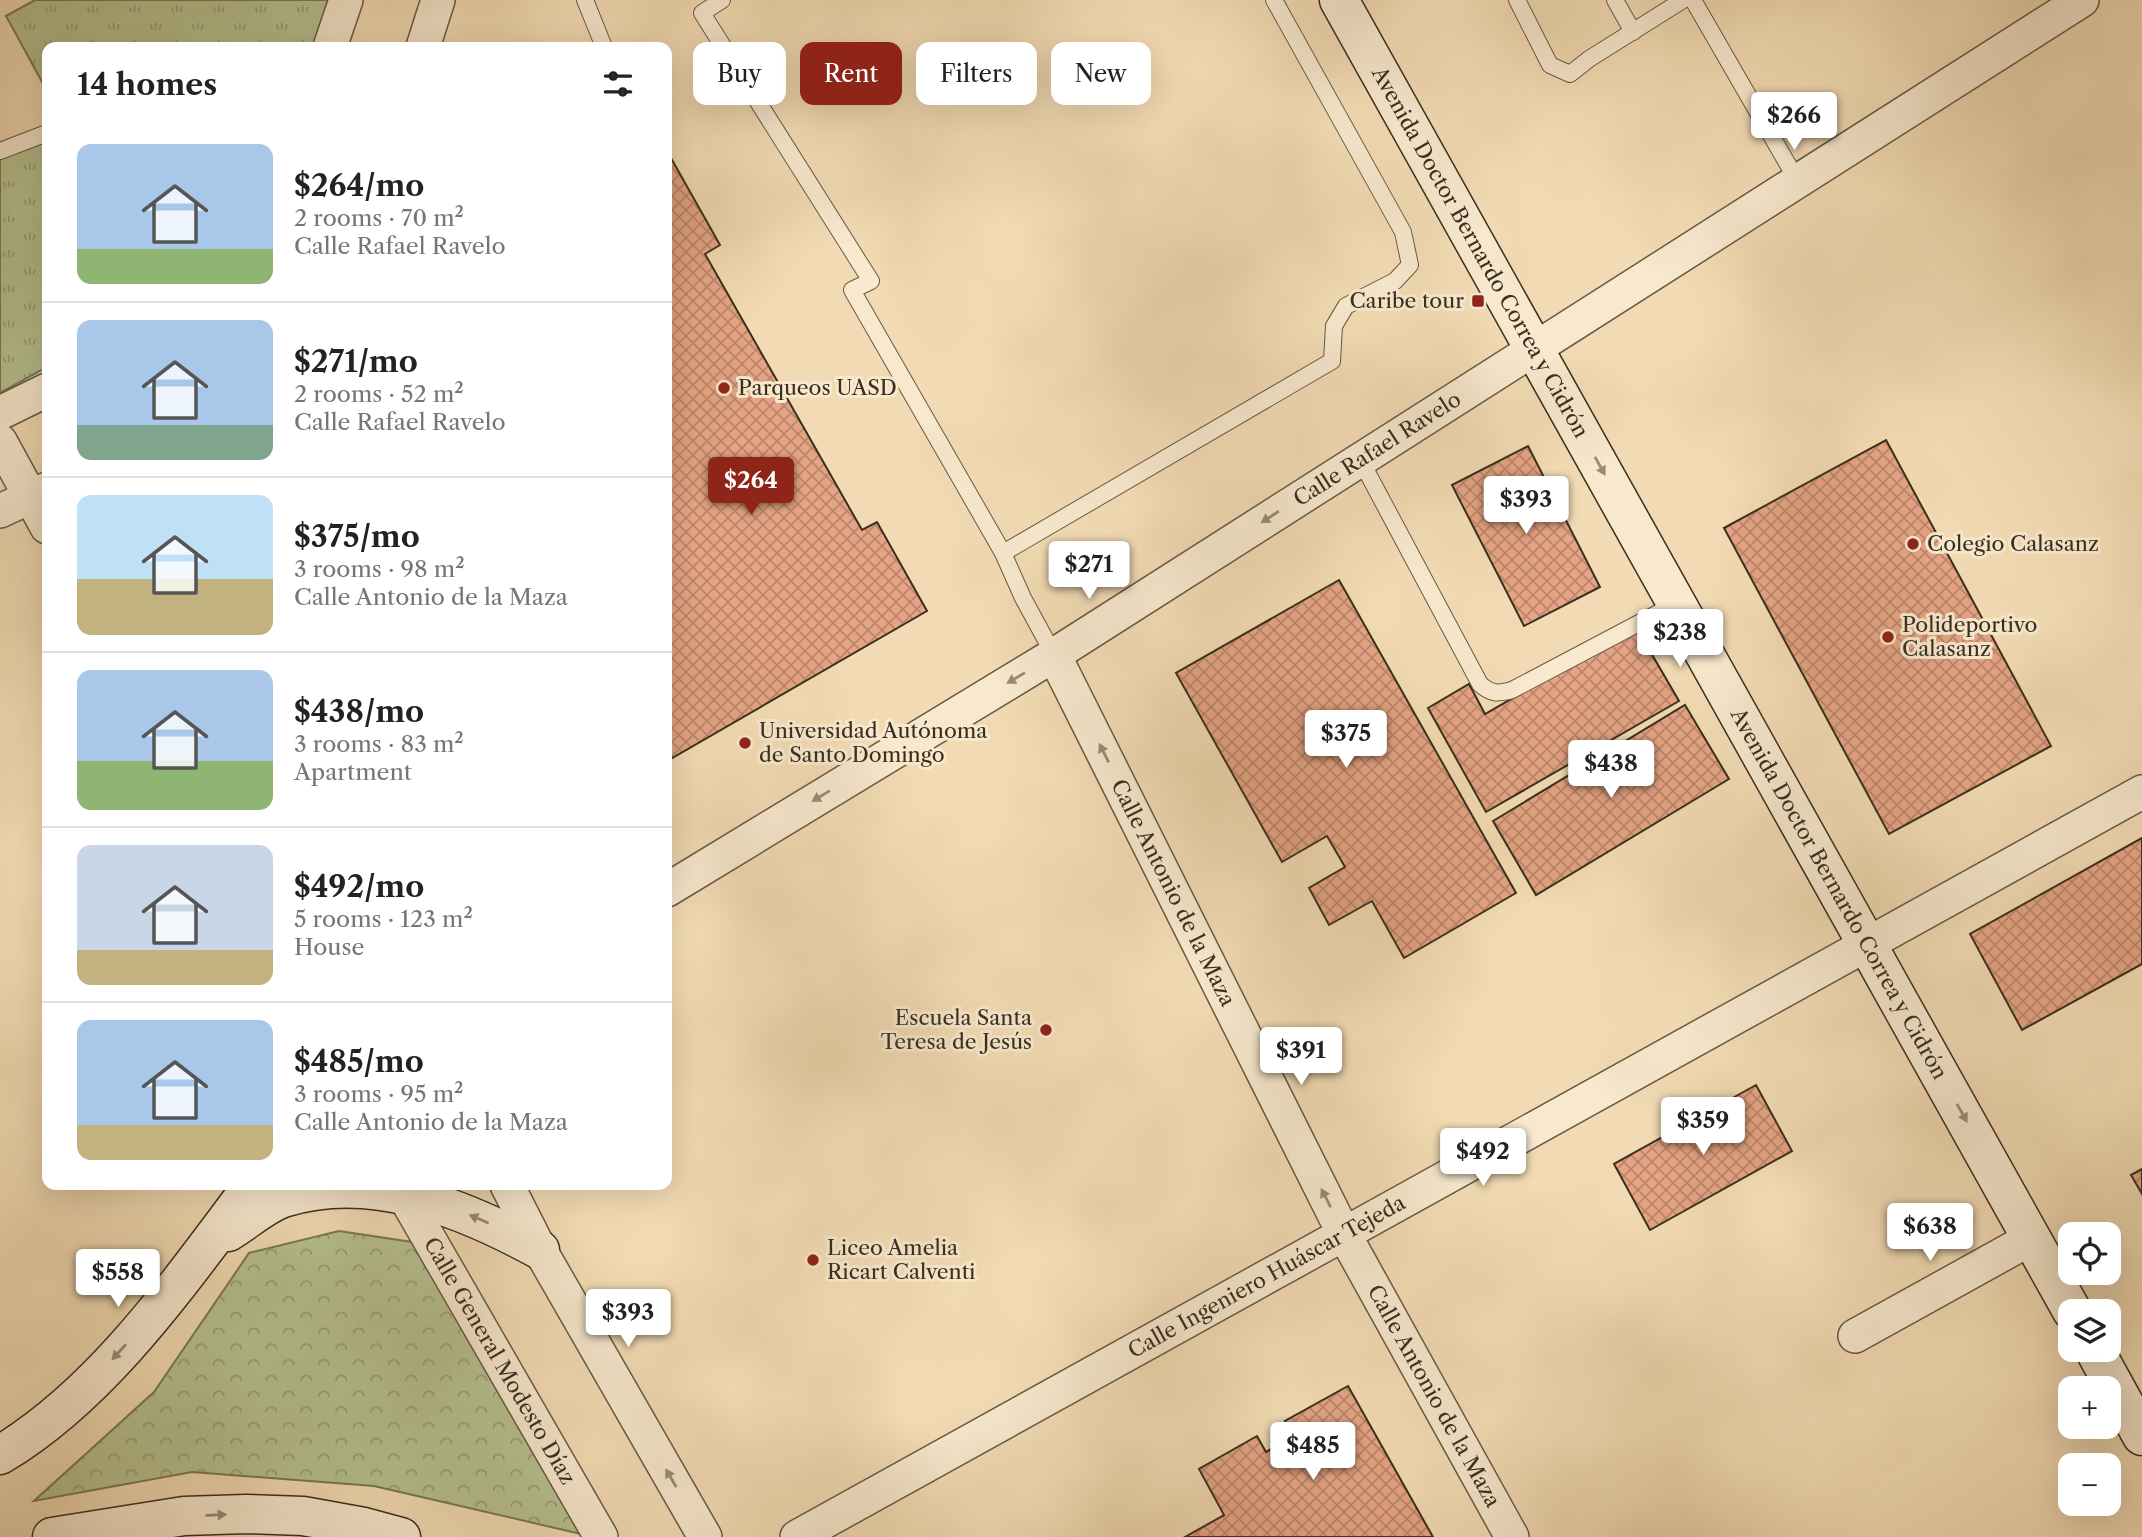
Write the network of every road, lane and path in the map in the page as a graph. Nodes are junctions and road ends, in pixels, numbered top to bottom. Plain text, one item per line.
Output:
1 (346, 0) edge
2 (438, 0) edge
3 (585, 0) edge
4 (722, 0) edge
5 (1274, 0) edge
6 (1339, 0) edge
7 (1517, 0) edge
8 (1615, 0) edge
9 (1683, 0) edge
10 (1693, 0) edge
11 (2082, 0) edge
12 (1633, 32) junction
13 (332, 42) edge
14 (425, 42) edge
15 (602, 42) edge
16 (42, 135) edge
17 (0, 151) edge
18 (1798, 182) junction
19 (1534, 349) junction
20 (42, 392) edge
21 (0, 413) edge
22 (0, 441) edge
23 (1360, 459) junction
24 (40, 493) edge
25 (0, 511) edge
26 (1003, 553) junction
27 (1678, 603) junction
28 (1054, 655) junction
29 (2142, 792) edge
30 (672, 887) edge
31 (1868, 944) junction
32 (319, 1190) edge
33 (400, 1190) edge
34 (510, 1190) edge
35 (240, 1195) edge
36 (1344, 1234) junction
37 (2032, 1238) junction
38 (205, 1246) junction
39 (540, 1250) junction
40 (2065, 1299) edge
41 (1855, 1336) dead end
42 (2101, 1362) edge
43 (2142, 1436) edge
44 (0, 1455) edge
45 (52, 1537) edge
46 (401, 1537) edge
47 (601, 1537) edge
48 (705, 1537) edge
49 (797, 1537) edge
50 (1512, 1537) edge

1 - 13 street
2 - 14 street
3 - 15 lane
4 - 26 lane
5 - 26 lane
6 - 19 main road, Avenida Doctor Bernardo Correa y Cidrón
7 - 12 lane
8 - 12 lane
9 - 12 lane
10 - 18 lane
11 - 18 street, Calle Rafael Ravelo
16 - 17 lane
18 - 19 street, Calle Rafael Ravelo
19 - 23 street, Calle Rafael Ravelo
19 -> 27 main road, Avenida Doctor Bernardo Correa y Cidrón
20 - 21 street
22 - 24 street
23 - 27 lane
23 -> 28 street, Calle Rafael Ravelo
24 - 25 street
26 - 28 lane
27 - 31 main road, Avenida Doctor Bernardo Correa y Cidrón
28 -> 30 street, Calle Rafael Ravelo
36 -> 28 street, Calle Antonio de la Maza
29 - 31 street, Calle Ingeniero Huáscar Tejeda
31 - 36 street, Calle Ingeniero Huáscar Tejeda
31 -> 37 main road, Avenida Doctor Bernardo Correa y Cidrón
32 - 38 main road
39 -> 33 main road
33 - 47 street, Calle General Modesto Díaz
34 - 39 street
35 - 38 main road
36 - 49 street, Calle Ingeniero Huáscar Tejeda
36 - 50 street, Calle Antonio de la Maza
37 - 40 main road, Avenida Doctor Bernardo Correa y Cidrón
37 - 41 street
38 -> 44 main road
48 -> 39 street
42 - 43 main road
45 -> 46 main road

